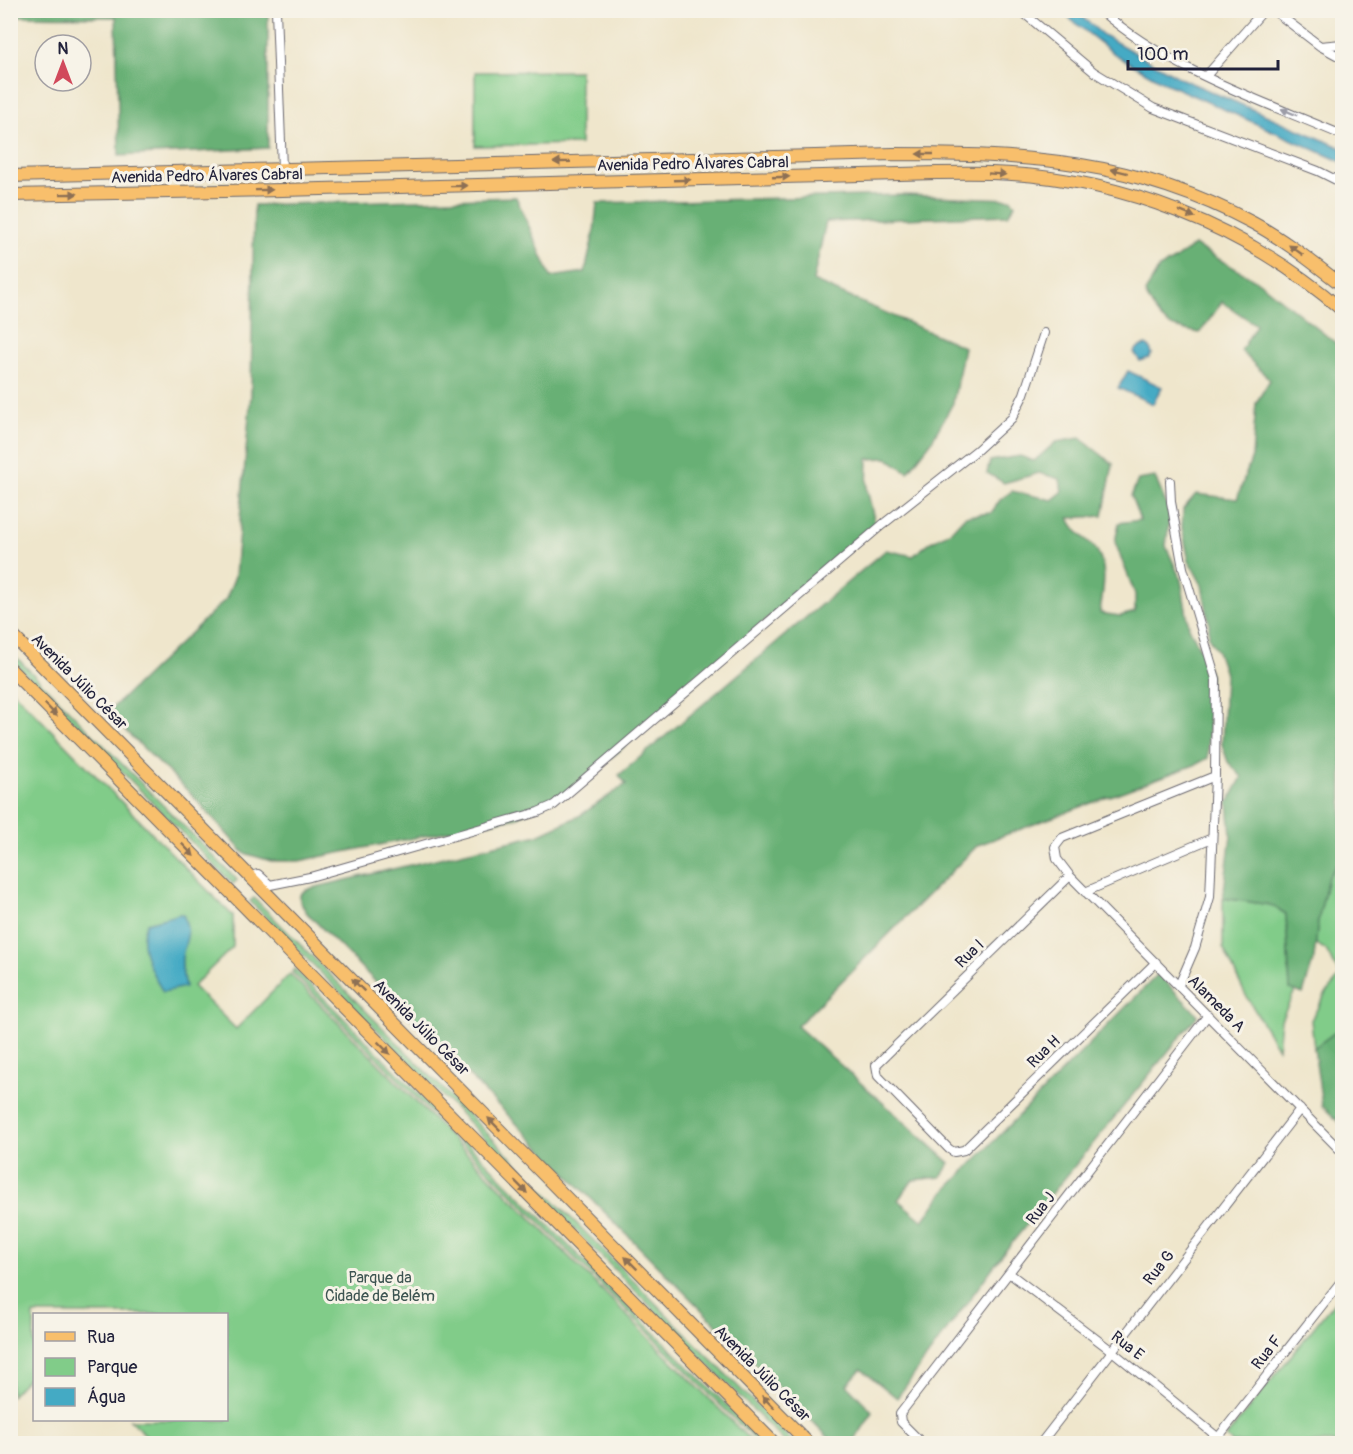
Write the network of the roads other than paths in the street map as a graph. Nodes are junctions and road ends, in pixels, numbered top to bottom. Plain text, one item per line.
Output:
1 (276, 10) edge
2 (1020, 10) edge
3 (1100, 10) edge
4 (1264, 10) edge
5 (1273, 10) edge
6 (1342, 44) edge
7 (1320, 46) junction
8 (1342, 58) edge
9 (1206, 76) junction
10 (1342, 135) edge
11 (282, 169) junction
12 (10, 176) edge
13 (1342, 183) edge
14 (10, 195) edge
15 (1342, 285) edge
16 (1342, 310) edge
17 (1044, 333) dead end
18 (1170, 481) dead end
19 (10, 633) edge
20 (11, 669) edge
21 (1215, 777) junction
22 (1212, 838) junction
23 (250, 876) junction
24 (1070, 876) junction
25 (1085, 892) junction
26 (1156, 962) junction
27 (1179, 985) junction
28 (1208, 1015) junction
29 (1300, 1109) junction
30 (949, 1149) joint
31 (1342, 1152) edge
32 (1009, 1273) junction
33 (1342, 1280) edge
34 (1112, 1352) junction
35 (1216, 1440) edge
36 (775, 1443) edge
37 (809, 1443) edge
38 (923, 1443) edge
39 (1040, 1443) edge
40 (1226, 1443) edge

1 - 11 street
2 - 13 street
3 - 9 street
4 - 9 street
5 - 7 street
6 - 7 street
7 - 8 street
10 -> 9 street
11 - 12 main road, Avenida Pedro Álvares Cabral
15 -> 11 main road, Avenida Pedro Álvares Cabral
14 -> 16 main road, Avenida Pedro Álvares Cabral
17 - 23 street
18 - 21 street
19 - 23 main road, Avenida Júlio César
20 -> 36 main road
21 - 22 street
21 - 24 street, Alameda A
22 - 25 street
22 - 27 street
37 -> 23 main road, Avenida Júlio César
24 - 25 street, Alameda A
24 - 30 street, Rua I
25 - 26 street, Alameda A
26 - 27 street, Alameda A
26 - 30 street, Rua H
27 - 28 street, Alameda A
28 - 29 street, Alameda A
28 - 32 street, Rua J
29 - 31 street, Alameda A
29 - 34 street, Rua G
32 - 34 street, Rua E
32 - 38 street, Rua J
33 - 35 street, Rua F
34 - 35 street, Rua E
34 - 39 street, Rua G
35 - 40 street, Rua E

